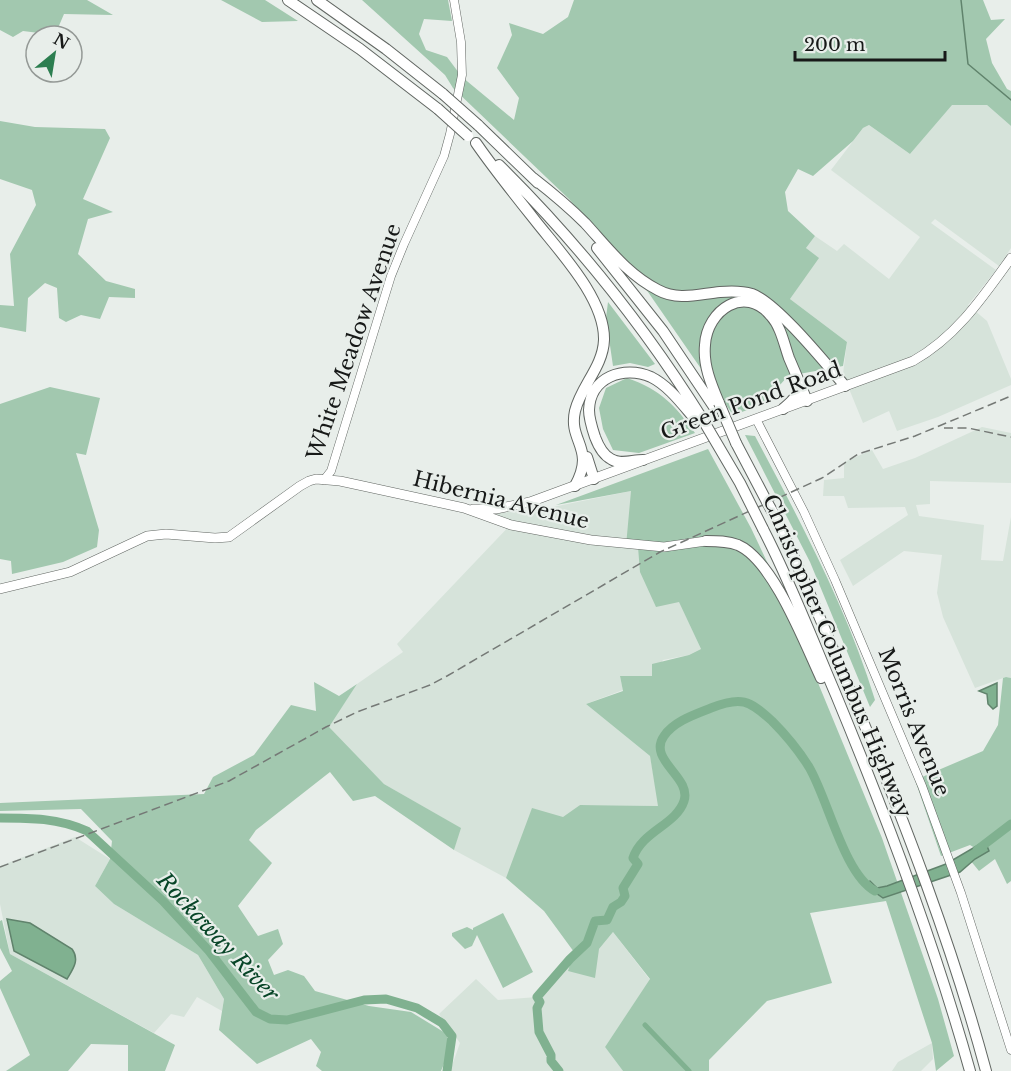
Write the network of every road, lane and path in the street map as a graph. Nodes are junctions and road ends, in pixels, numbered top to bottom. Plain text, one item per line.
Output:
1 (288, 0) edge
2 (317, 0) edge
3 (454, 0) edge
4 (472, 139) junction
5 (533, 178) junction
6 (1011, 258) edge
7 (796, 374) junction
8 (845, 386) junction
9 (807, 401) junction
10 (716, 405) junction
11 (783, 409) junction
12 (699, 419) junction
13 (756, 419) junction
14 (582, 449) junction
15 (643, 460) junction
16 (594, 478) junction
17 (324, 480) junction
18 (575, 486) junction
19 (464, 508) junction
20 (706, 541) joint
21 (0, 589) edge
22 (866, 769) junction
23 (1011, 1050) edge
24 (970, 1071) edge
25 (986, 1071) edge

1 - 4 highway, bridge
2 - 5 highway, bridge
3 - 17 street, White Meadow Avenue
4 - 12 highway
4 - 14 highway
5 - 8 highway
5 - 10 highway
6 - 8 main road, Green Pond Road
7 - 9 highway
7 - 10 highway
7 - 11 highway
8 - 9 main road, Green Pond Road
9 - 11 main road, Green Pond Road
10 - 25 highway, Christopher Columbus Highway, bridge
11 - 13 main road, Green Pond Road
12 - 15 highway
12 - 22 highway, Christopher Columbus Highway, bridge
13 - 15 main road, Green Pond Road
13 - 23 street, Morris Avenue
14 - 16 highway
14 - 18 highway
15 - 16 main road, Green Pond Road
16 - 18 main road, Green Pond Road
17 - 19 main road, Hibernia Avenue
17 - 21 main road
18 - 19 main road, Green Pond Road
19 - 20 main road, Hibernia Avenue
20 - 22 highway
22 - 24 highway, Christopher Columbus Highway

